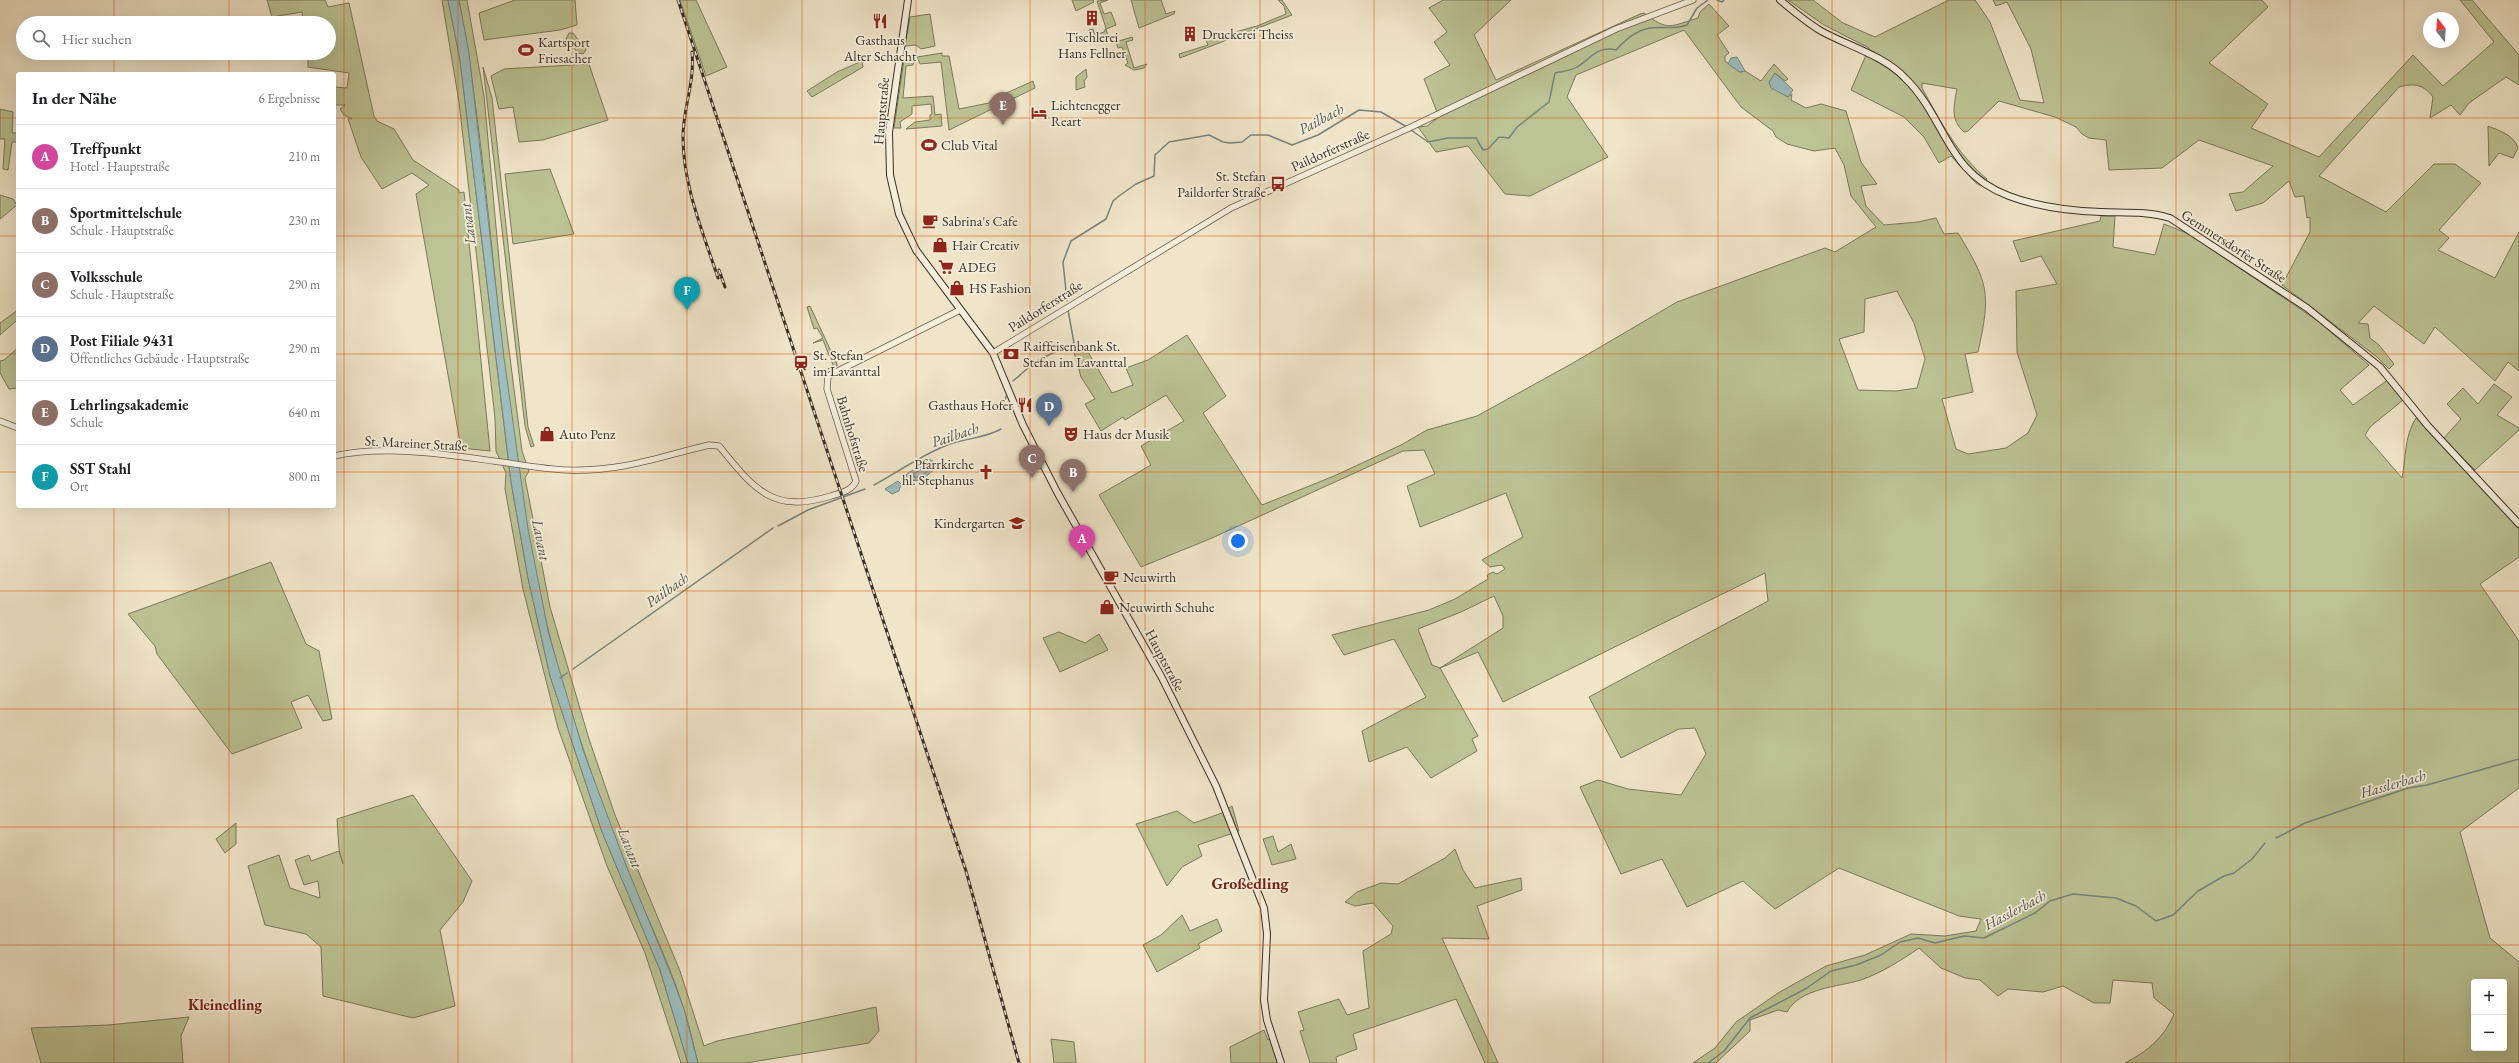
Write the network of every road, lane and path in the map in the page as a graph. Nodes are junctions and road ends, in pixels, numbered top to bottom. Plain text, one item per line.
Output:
1 (908, 0) edge
2 (1693, 0) edge
3 (1780, 0) edge
4 (960, 310) junction
5 (993, 352) junction
6 (0, 421) edge
7 (16, 427) edge
8 (336, 456) edge
9 (530, 466) joint
10 (2519, 524) edge
11 (1281, 1063) edge

1 - 4 main road, Hauptstraße
2 - 5 street, Paildorferstraße
3 - 10 main road, Gemmersdorfer Straße
4 - 5 main road, Hauptstraße
4 - 9 street, Bahnhofstraße
5 - 11 main road, Hauptstraße
6 - 7 street
8 - 9 street, St. Mareiner Straße

